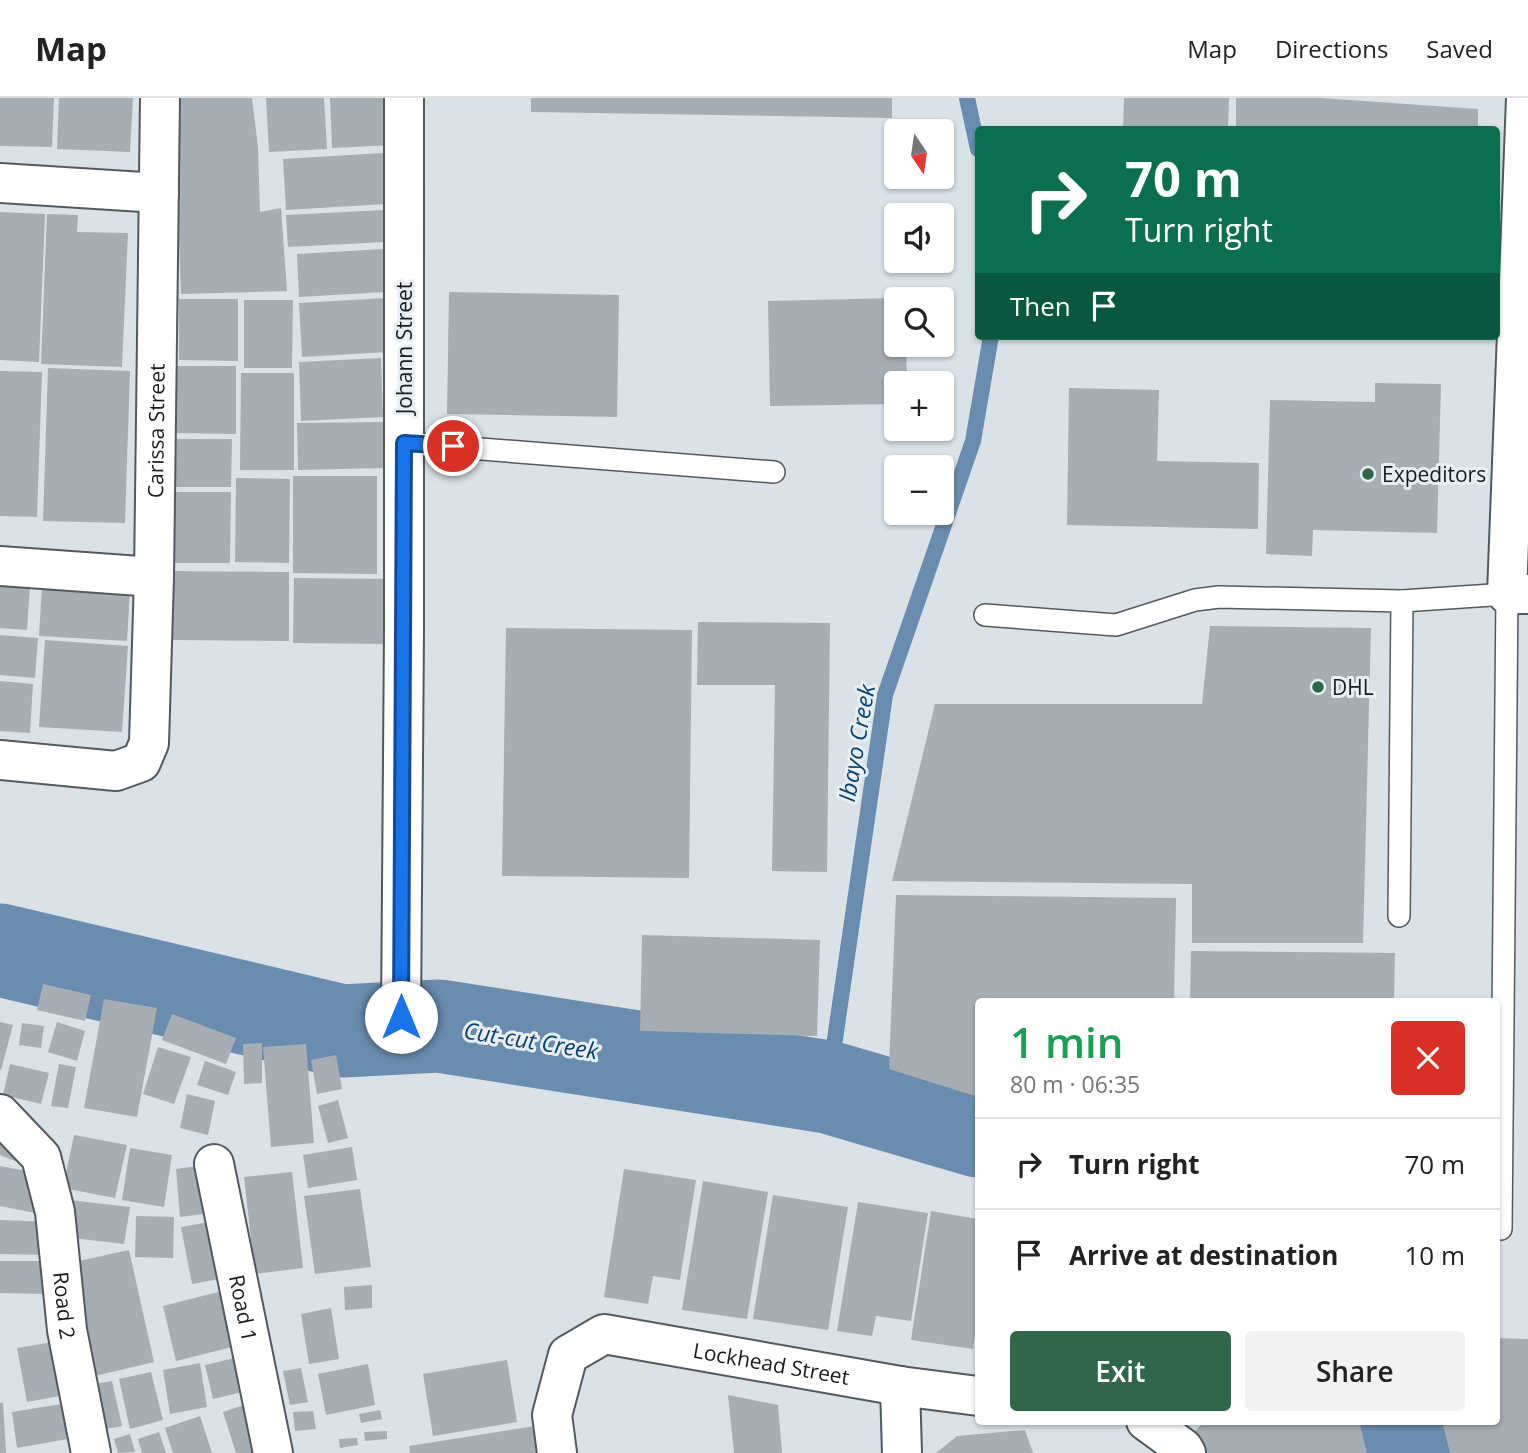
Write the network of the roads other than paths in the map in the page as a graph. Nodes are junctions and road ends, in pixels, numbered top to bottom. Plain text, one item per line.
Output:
1 (160, 98) edge
2 (404, 98) edge
3 (1526, 98) edge
4 (0, 183) edge
5 (159, 193) junction
6 (1522, 302) edge
7 (404, 443) junction
8 (774, 472) dead end
9 (0, 566) edge
10 (154, 577) junction
11 (1517, 594) edge
12 (1402, 601) junction
13 (985, 615) dead end
14 (0, 760) edge
15 (1399, 916) dead end
16 (401, 1017) dead end
17 (0, 1114) edge
18 (1500, 1153) edge
19 (214, 1164) dead end
20 (1501, 1229) dead end
21 (900, 1386) junction
22 (975, 1396) edge
23 (1151, 1425) edge
24 (91, 1453) edge
25 (273, 1453) edge
26 (557, 1453) edge
27 (902, 1453) edge
28 (1186, 1453) edge

1 - 5 street, Carissa Street
2 - 7 street, Johann Street
3 - 6 street
4 - 5 street
5 - 10 street, Carissa Street
6 - 11 street
7 - 8 lane
7 - 16 street, Johann Street
9 - 10 street
10 - 14 street, Carissa Street
11 - 12 lane
11 - 18 lane
12 - 13 lane
12 - 15 lane
17 - 24 street, Road 2
18 - 20 lane
19 - 25 street, Road 1
21 - 22 street, Lockhead Street
21 - 26 street, Lockhead Street
21 - 27 street
23 - 28 street

